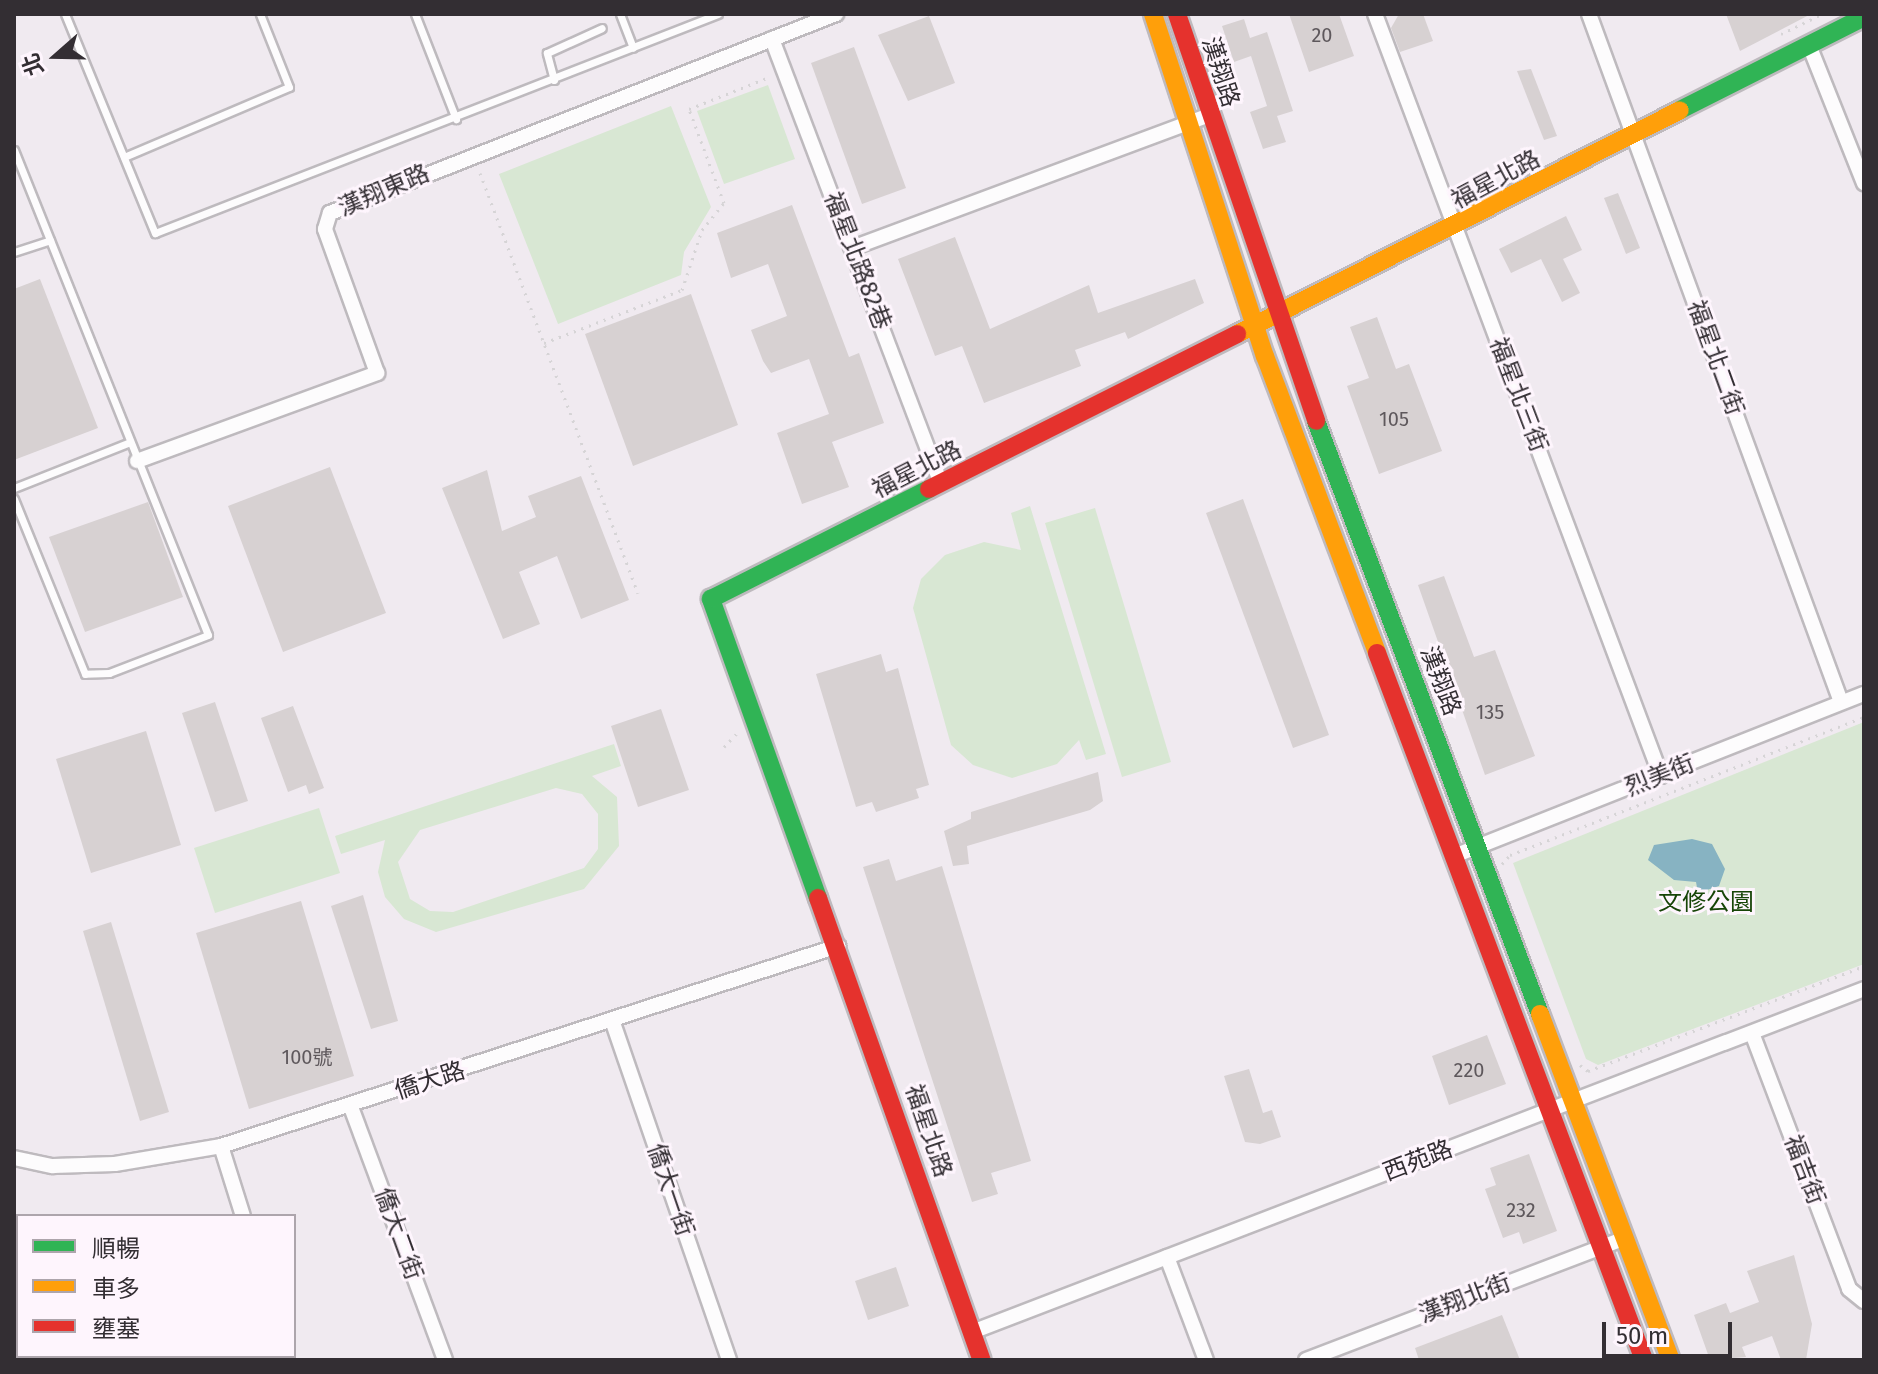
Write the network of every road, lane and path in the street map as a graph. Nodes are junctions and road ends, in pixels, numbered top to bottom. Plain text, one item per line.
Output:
1 (65, 14) edge
2 (260, 14) edge
3 (415, 14) edge
4 (620, 14) edge
5 (718, 14) edge
6 (836, 14) edge
7 (1153, 14) edge
8 (1177, 14) edge
9 (1375, 14) edge
10 (1589, 14) edge
11 (1822, 14) edge
12 (1864, 17) edge
13 (602, 28) dead end
14 (1781, 34) dead end
15 (772, 39) junction
16 (1809, 45) junction
17 (633, 48) junction
18 (767, 78) dead end
19 (554, 80) junction
20 (1209, 115) junction
21 (456, 119) junction
22 (1188, 123) junction
23 (1634, 133) junction
24 (14, 150) edge
25 (473, 154) junction
26 (124, 157) junction
27 (1864, 183) edge
28 (1455, 228) junction
29 (50, 240) junction
30 (852, 248) junction
31 (14, 252) edge
32 (1278, 314) junction
33 (1256, 325) junction
34 (544, 343) junction
35 (130, 442) junction
36 (137, 461) junction
37 (941, 484) junction
38 (14, 488) edge
39 (14, 499) edge
40 (638, 593) dead end
41 (1864, 694) edge
42 (1841, 702) junction
43 (1864, 717) edge
44 (1661, 776) junction
45 (1477, 848) junction
46 (1454, 856) junction
47 (1507, 880) dead end
48 (838, 946) junction
49 (1864, 966) edge
50 (1864, 989) edge
51 (612, 1020) junction
52 (1752, 1033) junction
53 (1576, 1052) dead end
54 (1573, 1101) junction
55 (351, 1107) junction
56 (1549, 1110) junction
57 (221, 1146) junction
58 (14, 1158) edge
59 (242, 1214) edge
60 (1625, 1238) junction
61 (1601, 1247) junction
62 (1167, 1257) junction
63 (1864, 1301) edge
64 (972, 1332) junction
65 (445, 1360) edge
66 (729, 1360) edge
67 (982, 1360) edge
68 (1206, 1360) edge
69 (1306, 1360) edge
70 (1644, 1360) edge
71 (1671, 1360) edge

1 - 26 lane
2 - 26 lane
3 - 21 lane
4 - 17 lane
5 - 17 lane
6 - 15 street, 漢翔東路
7 - 22 street, 漢翔路
8 - 20 street, 漢翔路
9 - 28 street, 福星北三街
10 - 23 street, 福星北二街
11 - 14 path
12 - 16 street, 福星北路
13 - 19 lane
15 - 25 street, 漢翔東路
15 - 30 street, 福星北路82巷
16 - 23 street, 福星北路
16 - 27 street
17 - 19 lane
18 - 34 path
19 - 21 lane
20 - 22 street
20 - 32 street, 漢翔路
21 - 26 lane
22 - 30 street
22 - 33 street, 漢翔路
23 - 28 street, 福星北路
23 - 42 street, 福星北二街
24 - 29 lane
25 - 34 path
25 - 36 street, 漢翔東路
28 - 32 street, 福星北路
28 - 44 street, 福星北三街
29 - 31 lane
29 - 35 lane
30 - 37 street, 福星北路82巷
32 - 33 street, 福星北路
32 - 45 street, 漢翔路
33 - 37 street, 福星北路
33 - 46 street, 漢翔路
34 - 40 path
35 - 36 lane
35 - 38 lane
36 - 39 lane
37 - 48 street, 福星北路
41 - 42 street, 烈美街
42 - 44 street, 烈美街
43 - 47 path
44 - 45 street, 烈美街
45 - 46 street, 烈美街
45 - 54 street, 漢翔路
46 - 56 street, 漢翔路
48 - 51 street, 僑大路
48 - 64 street, 福星北路
49 - 53 path
50 - 52 street, 西苑路
51 - 55 street, 僑大路
51 - 66 street, 僑大一街
52 - 54 street, 西苑路
52 - 63 street, 福吉街
54 - 56 street, 西苑路
54 - 60 street, 漢翔路
55 - 57 street, 僑大路
55 - 65 street, 僑大二街
56 - 61 street, 漢翔路
56 - 62 street, 西苑路
57 - 58 street, 僑大路
57 - 59 street
60 - 61 street, 漢翔北街
60 - 71 street, 漢翔路
61 - 69 street, 漢翔北街
61 - 70 street, 漢翔路
62 - 64 street, 西苑路
62 - 68 street
64 - 67 street, 福星北路

